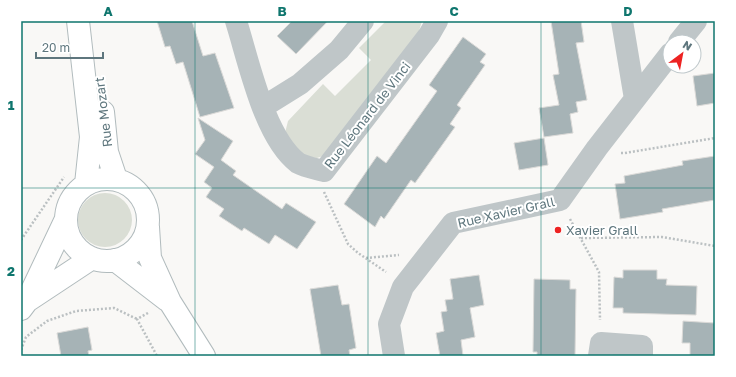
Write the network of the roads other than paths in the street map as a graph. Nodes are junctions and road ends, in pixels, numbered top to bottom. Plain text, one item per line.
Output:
1 (78, 21) edge
2 (93, 21) edge
3 (236, 21) edge
4 (364, 21) edge
5 (437, 21) edge
6 (622, 21) edge
7 (696, 21) edge
8 (685, 34) edge
9 (662, 65) edge
10 (636, 99) junction
11 (263, 107) junction
12 (77, 179) junction
13 (116, 179) junction
14 (66, 218) junction
15 (148, 226) junction
16 (92, 258) junction
17 (115, 260) junction
18 (23, 301) edge
19 (160, 306) junction
20 (600, 349) edge
21 (204, 356) edge
22 (394, 356) edge
23 (642, 356) edge

1 - 12 street, Rue Mozart
2 - 13 street, Rue Mozart
3 - 11 street, Rue Léonard de Vinci
4 - 11 street
5 - 11 street, Rue Léonard de Vinci
6 - 10 street
7 - 8 street
9 - 10 street, Rue Xavier Grall
10 - 22 street, Rue Xavier Grall
12 - 13 street
12 - 14 street
13 - 15 street
14 - 16 street
14 - 18 street
15 - 17 street
15 - 19 street
16 - 17 street
16 - 18 street
17 - 19 street
19 - 21 street
20 - 23 street

